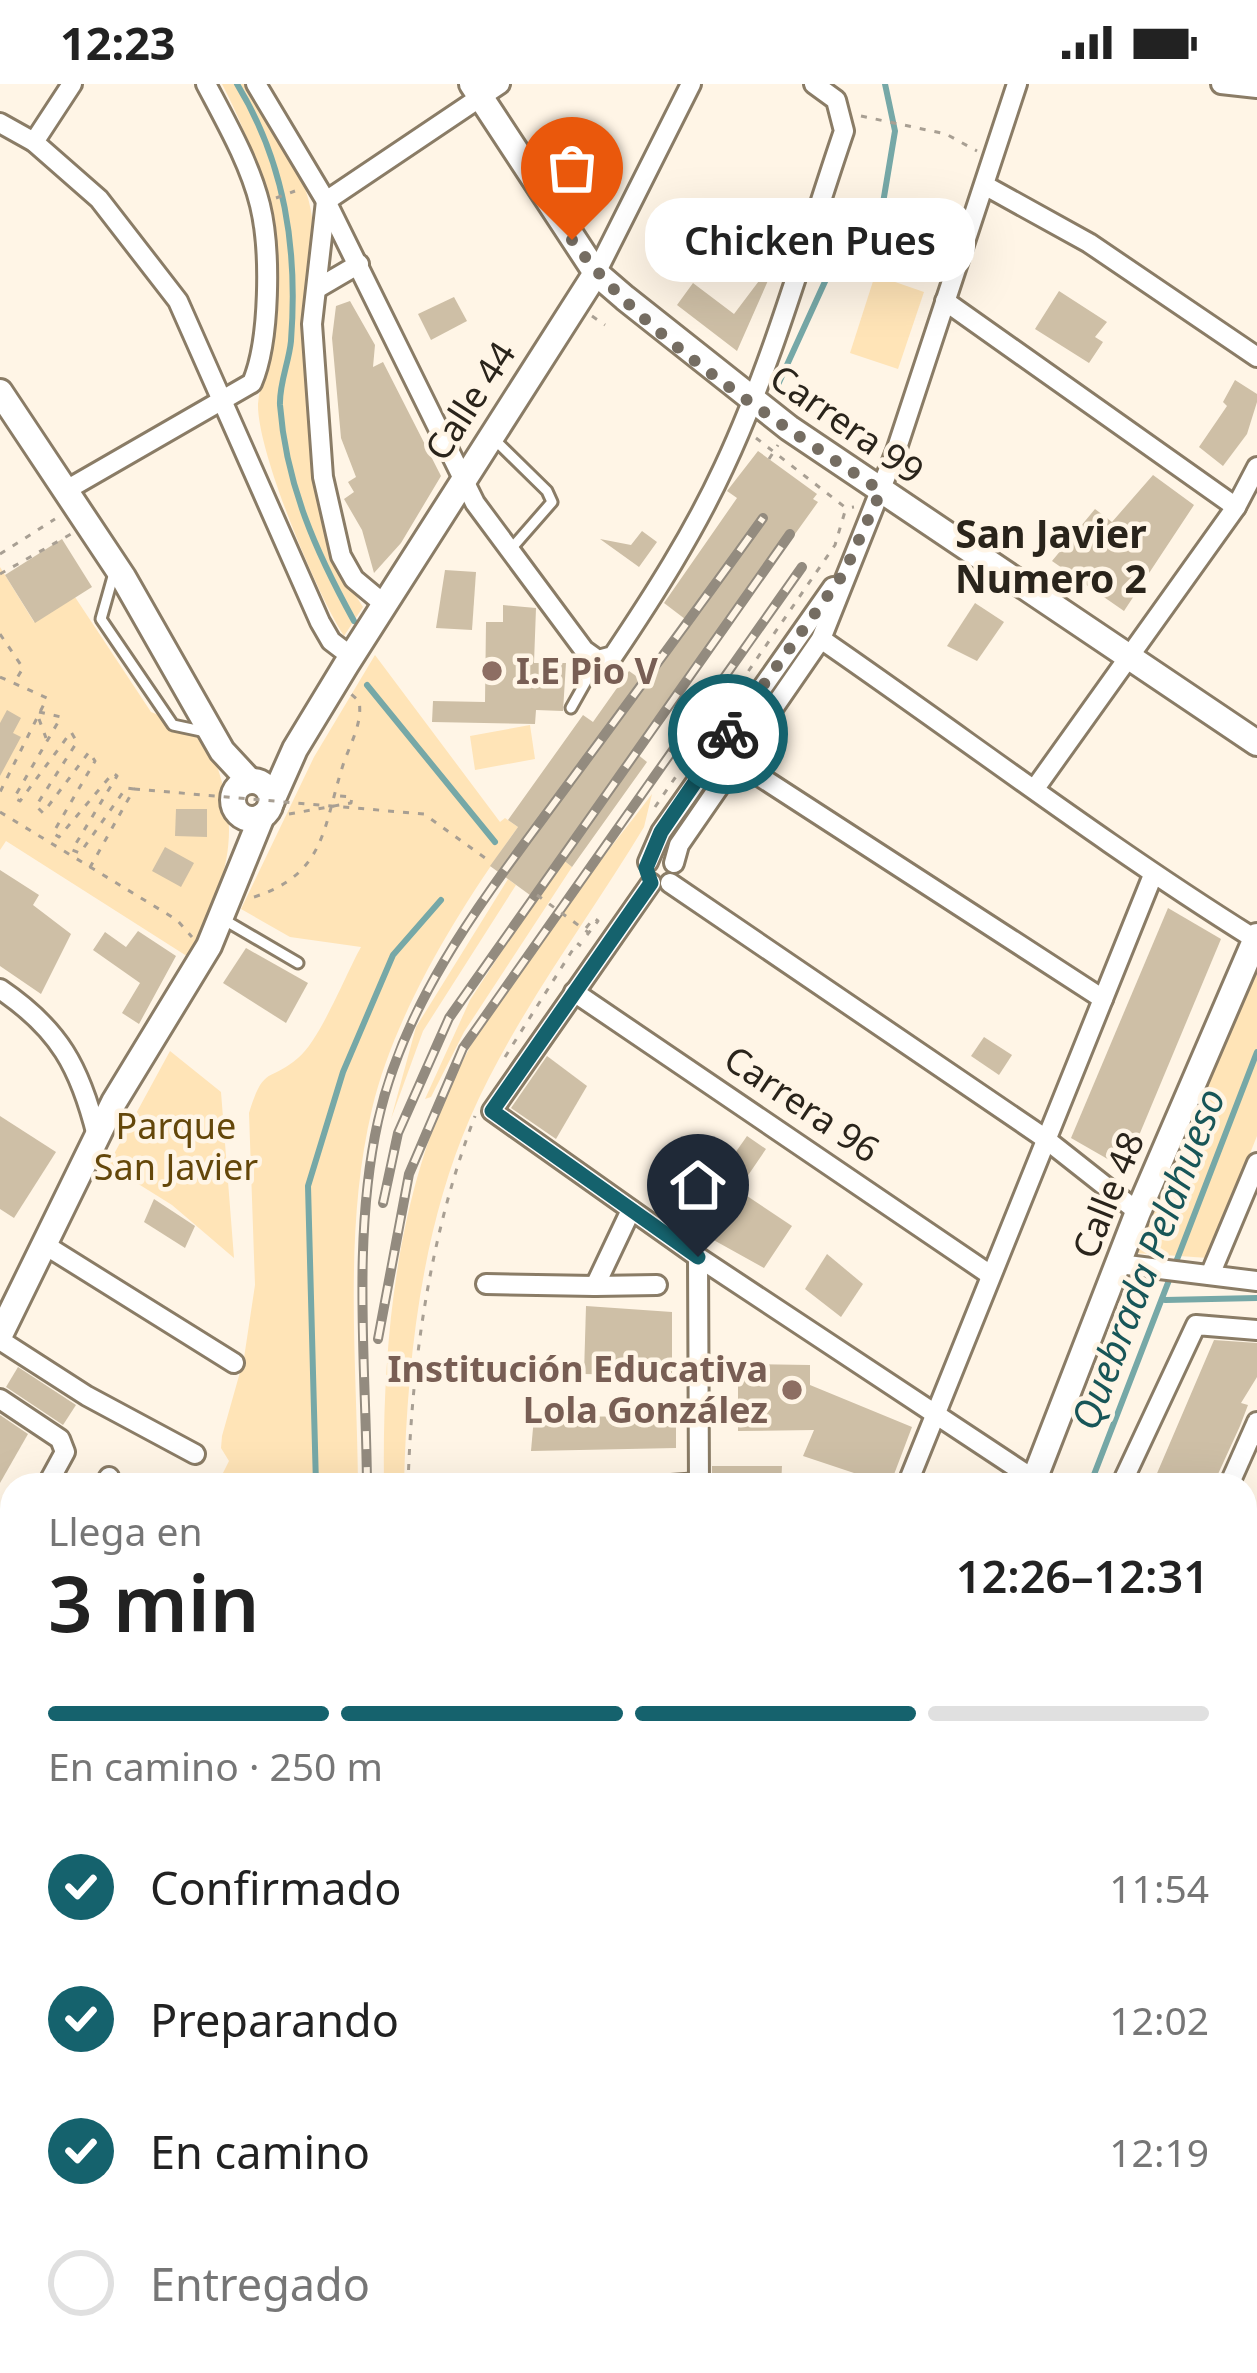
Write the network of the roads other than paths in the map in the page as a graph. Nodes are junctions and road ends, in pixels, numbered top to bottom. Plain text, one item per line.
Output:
1 (72, 84) edge
2 (206, 84) edge
3 (256, 84) edge
4 (691, 84) edge
5 (814, 84) edge
6 (1017, 84) edge
7 (1221, 84) edge
8 (1256, 87) edge
9 (484, 89) edge
10 (0, 123) edge
11 (34, 142) junction
12 (986, 186) junction
13 (320, 193) junction
14 (358, 264) junction
15 (596, 273) junction
16 (318, 288) junction
17 (944, 301) junction
18 (1257, 357) edge
19 (0, 392) edge
20 (220, 398) junction
21 (750, 400) junction
22 (7, 415) edge
23 (490, 435) junction
24 (1257, 467) edge
25 (463, 476) junction
26 (876, 503) junction
27 (78, 506) junction
28 (1236, 507) junction
29 (508, 552) junction
30 (116, 567) junction
31 (844, 573) junction
32 (384, 604) junction
33 (821, 639) junction
34 (1131, 655) junction
35 (595, 658) junction
36 (355, 667) junction
37 (571, 708) dead end
38 (217, 742) junction
39 (1257, 743) edge
40 (736, 761) junction
41 (1036, 787) junction
42 (256, 800) junction
43 (1153, 875) junction
44 (665, 877) junction
45 (220, 918) junction
46 (1256, 938) edge
47 (298, 964) dead end
48 (0, 989) edge
49 (574, 992) junction
50 (1102, 999) junction
51 (97, 1136) junction
52 (1043, 1137) junction
53 (1257, 1163) edge
54 (631, 1210) junction
55 (1138, 1212) junction
56 (45, 1245) junction
57 (698, 1257) junction
58 (1118, 1264) junction
59 (989, 1274) junction
60 (1201, 1274) junction
61 (1257, 1281) edge
62 (486, 1284) dead end
63 (657, 1285) dead end
64 (595, 1286) junction
65 (1257, 1330) edge
66 (0, 1338) edge
67 (234, 1363) dead end
68 (0, 1399) edge
69 (935, 1413) junction
70 (1257, 1422) edge
71 (195, 1454) dead end
72 (1248, 1464) edge
73 (53, 1473) edge
74 (699, 1473) edge
75 (912, 1473) edge
76 (1021, 1473) edge
77 (1037, 1473) edge
78 (1127, 1473) edge

1 - 11 street
2 - 20 street
3 - 13 street
4 - 15 street, Calle 44
5 - 21 street
6 - 12 street
7 - 8 street
9 - 13 street
9 - 15 street, Carrera 99
10 - 11 street
11 - 20 street
12 - 17 street
12 - 18 street
13 - 14 street
13 - 16 street
14 - 16 street
14 - 25 street
15 - 21 street, Carrera 99
15 - 23 street, Calle 44
16 - 32 street
17 - 26 street
17 - 28 street
19 - 22 street
20 - 27 street
20 - 36 street
21 - 26 street, Carrera 99
21 - 35 street
22 - 27 street
23 - 25 street, Calle 44
23 - 29 lane
24 - 28 street
25 - 29 street
25 - 32 street, Calle 44
26 - 31 street
26 - 34 street, Carrera 99
27 - 30 street
28 - 34 street
29 - 35 street
30 - 38 street
30 - 38 lane
31 - 33 street
31 - 44 street
32 - 36 street, Calle 44
33 - 40 street
33 - 41 street
34 - 39 street, Carrera 99
34 - 41 street
35 - 37 lane
36 - 42 street, Calle 44
38 - 42 street
40 - 44 street
40 - 50 street
41 - 43 street
42 - 45 street, Calle 44
43 - 46 street
43 - 50 street
44 - 49 street
44 - 52 street
45 - 47 lane
45 - 51 street, Calle 44
46 - 55 street, Calle 48
48 - 51 street
49 - 54 street
49 - 59 street, Carrera 96
50 - 52 street
51 - 56 street, Calle 44
52 - 55 street
52 - 59 street
53 - 60 street
54 - 57 street
54 - 64 street
55 - 58 street, Calle 48
56 - 66 street, Calle 44
56 - 67 street
57 - 69 street
57 - 74 street
58 - 60 street
58 - 77 street, Calle 48
59 - 69 street
60 - 61 street
62 - 64 street
63 - 64 street
65 - 78 street
66 - 71 street
68 - 73 street
69 - 75 street
69 - 76 street
70 - 72 street

